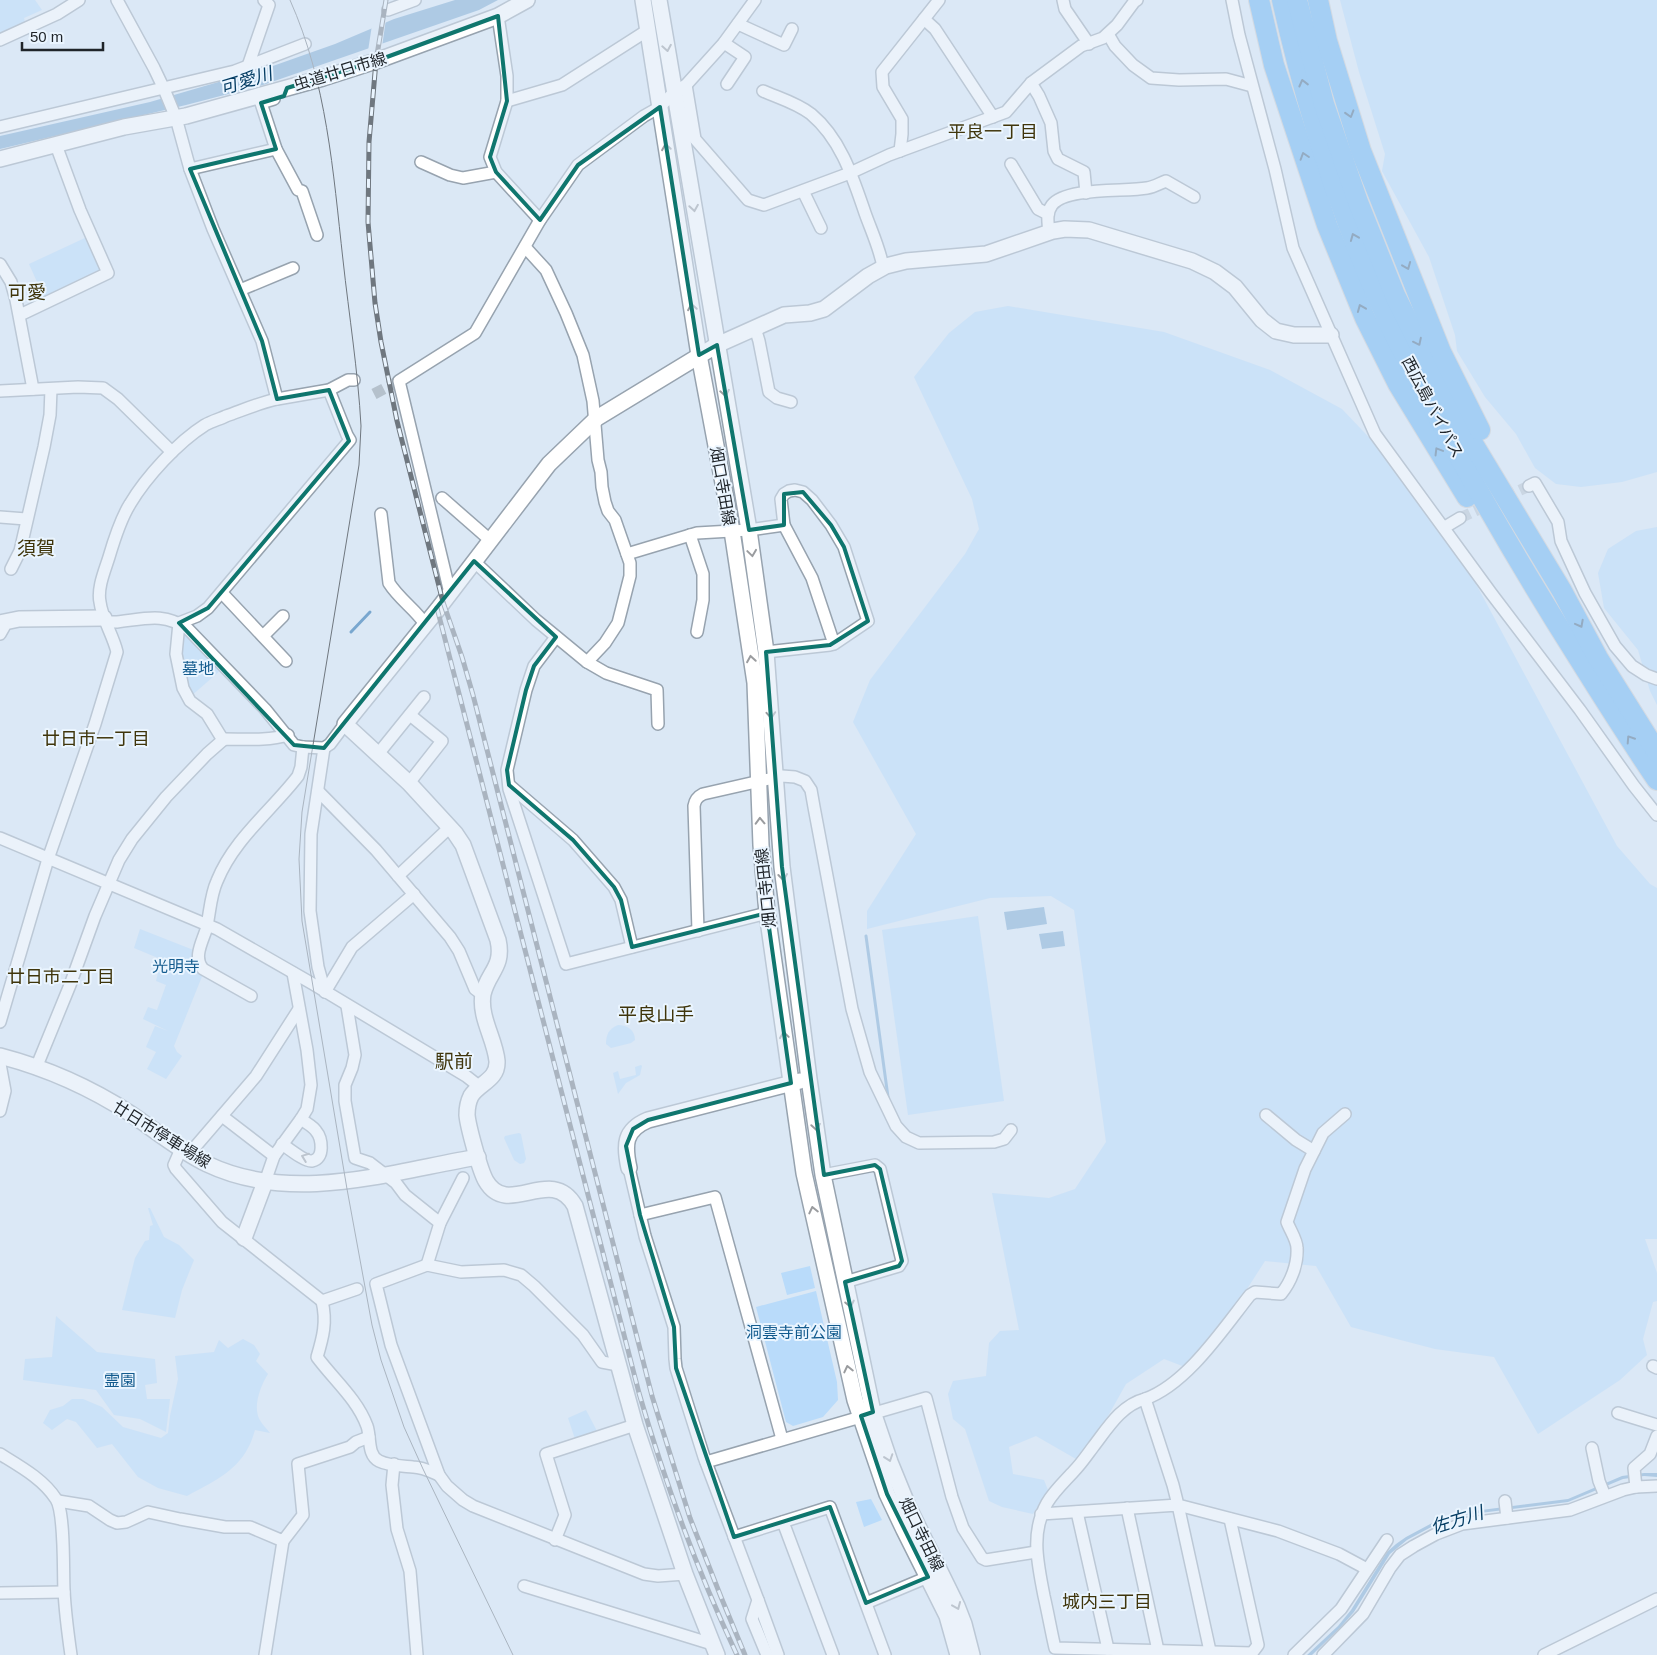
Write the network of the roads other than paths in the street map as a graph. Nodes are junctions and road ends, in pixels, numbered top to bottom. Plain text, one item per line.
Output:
1 (79, 0) edge
2 (117, 0) edge
3 (415, 0) edge
4 (527, 0) edge
5 (643, 0) edge
6 (659, 0) edge
7 (755, 0) edge
8 (940, 0) edge
9 (1063, 0) edge
10 (1137, 0) edge
11 (1232, 0) edge
12 (1259, 0) edge
13 (1282, 0) edge
14 (1297, 0) edge
15 (1318, 0) edge
16 (267, 2) edge
17 (388, 10) dead end
18 (498, 16) junction
19 (924, 19) junction
20 (738, 24) junction
21 (792, 29) dead end
22 (648, 30) junction
23 (1108, 34) junction
24 (0, 40) edge
25 (724, 43) junction
26 (305, 44) dead end
27 (1089, 44) junction
28 (248, 66) junction
29 (1031, 82) junction
30 (727, 84) dead end
31 (1252, 86) junction
32 (287, 88) junction
33 (680, 88) junction
34 (165, 91) junction
35 (763, 91) dead end
36 (507, 101) junction
37 (660, 107) junction
38 (174, 115) junction
39 (993, 117) junction
40 (0, 127) edge
41 (56, 145) junction
42 (276, 149) junction
43 (900, 151) junction
44 (0, 159) edge
45 (421, 162) dead end
46 (190, 168) junction
47 (1011, 169) dead end
48 (496, 172) junction
49 (850, 172) junction
50 (803, 190) junction
51 (1086, 193) junction
52 (1194, 197) dead end
53 (1048, 214) junction
54 (540, 220) junction
55 (821, 228) dead end
56 (1049, 232) junction
57 (317, 235) dead end
58 (525, 247) junction
59 (0, 264) edge
60 (883, 267) junction
61 (293, 268) dead end
62 (240, 290) junction
63 (20, 315) junction
64 (755, 328) junction
65 (1331, 335) junction
66 (717, 345) junction
67 (699, 356) junction
68 (354, 380) dead end
69 (33, 389) junction
70 (50, 389) junction
71 (329, 390) junction
72 (0, 391) edge
73 (277, 399) junction
74 (790, 402) dead end
75 (594, 420) junction
76 (172, 452) junction
77 (1528, 486) dead end
78 (442, 498) dead end
79 (380, 514) dead end
80 (0, 517) edge
81 (1460, 518) tunnel mouth
82 (26, 520) junction
83 (784, 525) junction
84 (1445, 528) junction
85 (749, 530) junction
86 (732, 531) junction
87 (690, 535) junction
88 (490, 540) junction
89 (627, 554) junction
90 (474, 562) junction
91 (11, 569) dead end
92 (1562, 591) junction
93 (222, 593) junction
94 (450, 593) junction
95 (1546, 606) junction
96 (283, 616) dead end
97 (104, 618) junction
98 (179, 623) junction
99 (425, 624) junction
100 (1, 626) edge
101 (697, 632) dead end
102 (263, 636) junction
103 (556, 637) junction
104 (834, 644) junction
105 (766, 652) junction
106 (286, 661) dead end
107 (587, 662) junction
108 (1657, 679) edge
109 (424, 697) dead end
110 (410, 715) junction
111 (345, 724) junction
112 (658, 724) dead end
113 (288, 736) junction
114 (223, 740) junction
115 (303, 747) junction
116 (324, 748) junction
117 (1657, 752) edge
118 (378, 754) junction
119 (776, 777) junction
120 (1657, 780) edge
121 (759, 781) junction
122 (409, 783) junction
123 (509, 785) junction
124 (318, 791) junction
125 (1657, 815) edge
126 (450, 827) junction
127 (0, 838) edge
128 (48, 859) junction
129 (398, 876) junction
130 (108, 883) junction
131 (414, 894) junction
132 (767, 913) junction
133 (207, 925) junction
134 (698, 930) junction
135 (632, 948) junction
136 (293, 974) junction
137 (325, 992) junction
138 (483, 995) junction
139 (251, 996) dead end
140 (347, 1006) junction
141 (299, 1008) junction
142 (0, 1022) edge
143 (0, 1056) edge
144 (0, 1064) edge
145 (36, 1068) junction
146 (809, 1079) junction
147 (791, 1083) junction
148 (480, 1087) junction
149 (0, 1111) edge
150 (1346, 1114) dead end
151 (1266, 1115) dead end
152 (222, 1116) junction
153 (301, 1119) junction
154 (1011, 1130) dead end
155 (282, 1144) junction
156 (1314, 1151) junction
157 (185, 1152) junction
158 (274, 1156) junction
159 (478, 1157) junction
160 (629, 1168) joint
161 (385, 1174) junction
162 (824, 1175) junction
163 (462, 1178) dead end
164 (265, 1182) junction
165 (640, 1215) junction
166 (440, 1223) junction
167 (244, 1238) junction
168 (427, 1265) junction
169 (845, 1282) junction
170 (357, 1289) dead end
171 (322, 1301) junction
172 (618, 1365) junction
173 (1145, 1399) junction
174 (1618, 1413) dead end
175 (867, 1414) junction
176 (635, 1425) junction
177 (1657, 1425) edge
178 (1657, 1436) edge
179 (369, 1437) junction
180 (782, 1439) junction
181 (1590, 1452) dead end
182 (0, 1454) edge
183 (706, 1462) junction
184 (394, 1464) junction
185 (439, 1475) junction
186 (1635, 1480) junction
187 (1657, 1486) edge
188 (1603, 1491) junction
189 (58, 1501) junction
190 (1178, 1506) junction
191 (1127, 1508) junction
192 (1077, 1512) junction
193 (1041, 1514) junction
194 (1230, 1519) junction
195 (783, 1522) junction
196 (734, 1537) junction
197 (283, 1540) junction
198 (556, 1540) junction
199 (1387, 1540) dead end
200 (1036, 1552) junction
201 (1367, 1569) junction
202 (685, 1574) junction
203 (928, 1577) junction
204 (524, 1586) dead end
205 (1368, 1588) junction
206 (64, 1592) junction
207 (0, 1593) edge
208 (1657, 1599) edge
209 (758, 1600) junction
210 (866, 1603) junction
211 (1108, 1649) junction
212 (714, 1650) edge
213 (1210, 1652) junction
214 (1159, 1653) edge
215 (70, 1655) edge
216 (265, 1655) edge
217 (417, 1655) edge
218 (767, 1655) edge
219 (778, 1655) edge
220 (833, 1655) edge
221 (885, 1655) edge
222 (958, 1655) edge
223 (972, 1655) edge
224 (1294, 1655) edge
225 (1323, 1655) edge
226 (1544, 1655) edge

1 - 24 street
2 - 34 street
3 - 17 street
4 - 18 street, 虫道廿日市線
5 - 22 street, 畑口寺田線
6 -> 33 street
7 - 20 street
8 - 19 street
9 - 27 street
10 - 23 street
11 - 31 street
95 -> 12 highway
95 -> 13 highway, 西広島バイパス
14 -> 92 highway, 西広島バイパス
15 -> 92 highway
16 - 28 street
18 - 32 street, 虫道廿日市線
18 - 36 street
19 - 39 street
19 - 43 street
20 - 21 street
20 - 25 street
22 - 36 street
22 - 37 street, 畑口寺田線
23 - 27 street
23 - 31 street
25 - 30 street
25 - 33 street
26 - 28 street
27 - 29 street
28 - 34 street
29 - 39 street
29 - 51 street
31 - 65 street
32 - 38 street, 虫道廿日市線
32 - 42 street
33 - 37 street
33 - 50 street
33 -> 66 street
34 - 38 street
34 - 40 street
35 - 49 street
36 - 48 street
37 - 54 street
67 -> 37 street, 畑口寺田線
38 - 41 street, 虫道廿日市線
38 - 46 street
39 - 43 street
41 - 44 street, 虫道廿日市線
41 - 63 street
42 - 46 street
42 - 57 street
43 - 49 street
45 - 48 street
46 - 62 street
47 - 53 street
48 - 54 street
49 - 50 street
49 - 60 street
50 - 55 street
51 - 52 street
51 - 53 street
53 - 56 street
54 - 58 street
56 - 60 street
56 - 65 street
58 - 75 street
58 - 94 street
59 - 63 street
60 - 64 street
61 - 62 street
62 - 73 street
63 - 69 street
64 - 66 street
64 - 74 street
65 - 84 street
66 - 67 street
66 -> 85 street
67 - 75 street
67 - 86 street, 畑口寺田線
68 - 71 street
69 - 70 street
69 - 72 street
70 - 76 street
70 - 82 street
71 - 73 street
71 - 93 street
73 - 76 street
75 - 88 street
75 - 89 street
76 - 97 street
77 - 108 street
78 - 88 street
79 - 99 street
80 - 82 street
81 - 84 street
82 - 91 street
83 - 85 street
83 - 104 street
83 - 104 street
84 - 125 street
85 - 86 street
85 -> 105 street
86 - 87 street
121 -> 86 street, 畑口寺田線
87 - 89 street
87 - 101 street
88 - 90 street
89 - 107 street
90 - 94 street
90 - 103 street
92 -> 117 highway, 西広島バイパス
93 - 98 street
93 - 102 street
94 - 99 street
120 -> 95 highway, 西広島バイパス
96 - 102 street
97 - 98 street
97 - 100 street
97 - 128 street
98 - 113 street
98 - 114 street
99 - 111 street
102 - 106 street
103 - 107 street
103 - 123 street
104 - 105 street
105 -> 119 street
107 - 112 street
109 - 110 street
110 - 118 street
110 - 122 street
111 - 116 street
111 - 118 street
113 - 114 street
113 - 115 street
114 - 130 street
115 - 116 street
115 - 133 street
116 - 124 street
118 - 122 street
119 - 121 street
119 -> 146 street
119 - 154 street
132 -> 121 street, 畑口寺田線
121 - 134 street
122 - 126 street
123 - 135 street
123 - 135 street
124 - 129 street
124 - 137 street
126 - 129 street
126 - 138 street
127 - 128 street
128 - 130 street
128 - 142 street
129 - 131 street
130 - 133 street
130 - 145 street
131 - 137 street
131 - 138 street
132 - 134 street
147 -> 132 street, 畑口寺田線
133 - 136 street
133 - 139 street
134 - 135 street
136 - 137 street
136 - 141 street
137 - 140 street
138 - 148 street
140 - 148 street
140 - 161 street
141 - 152 street
141 - 153 street
143 - 145 street, 廿日市停車場線
144 - 149 street
145 - 157 street, 廿日市停車場線
146 - 147 street
146 -> 162 street
147 - 160 street
175 -> 147 street, 畑口寺田線
148 - 159 street
150 - 156 street
151 - 156 street
152 - 157 street
152 - 158 street
153 - 155 street
153 -> 155 street
155 - 158 street
156 - 173 street
157 - 164 street, 廿日市停車場線
157 - 167 street
158 - 164 street
159 - 161 street, 廿日市停車場線
159 - 172 street
160 - 165 street
161 - 164 street, 廿日市停車場線
161 - 166 street
162 - 169 street
162 - 169 street
163 - 166 street
164 - 167 street
165 - 180 street
165 - 183 street
166 - 168 street
167 - 171 street
168 - 172 street
168 - 185 street
169 -> 175 street
170 - 171 street
171 - 179 street
172 - 176 street
173 - 190 street
173 - 193 street
174 - 177 street
175 - 180 street
175 - 200 street
175 - 203 street
175 -> 223 street, 畑口寺田線
176 - 198 street
176 - 202 street
178 - 186 street
179 - 184 street
179 - 197 street
180 - 183 street
181 - 188 street
182 - 189 street
183 - 196 street
184 - 185 street
184 - 217 street
185 - 198 street
186 - 187 street
186 - 188 street
188 - 205 street
189 - 197 street
189 - 206 street
190 - 191 street
190 - 194 street
190 - 213 street
191 - 192 street
191 - 214 street
192 - 193 street
192 - 211 street
193 - 200 street
194 - 201 street
194 - 213 street
195 - 196 street
195 - 210 street
195 - 220 street
196 - 209 street
197 - 216 street
198 - 202 street
199 - 201 street
200 - 211 street
201 - 205 street
202 - 212 street
203 - 210 street
203 - 222 street
204 - 212 street
205 - 224 street
205 - 225 street
206 - 207 street
206 - 215 street
208 - 226 street
209 - 218 street
209 - 219 street
210 - 221 street
211 - 214 street
213 - 214 street

